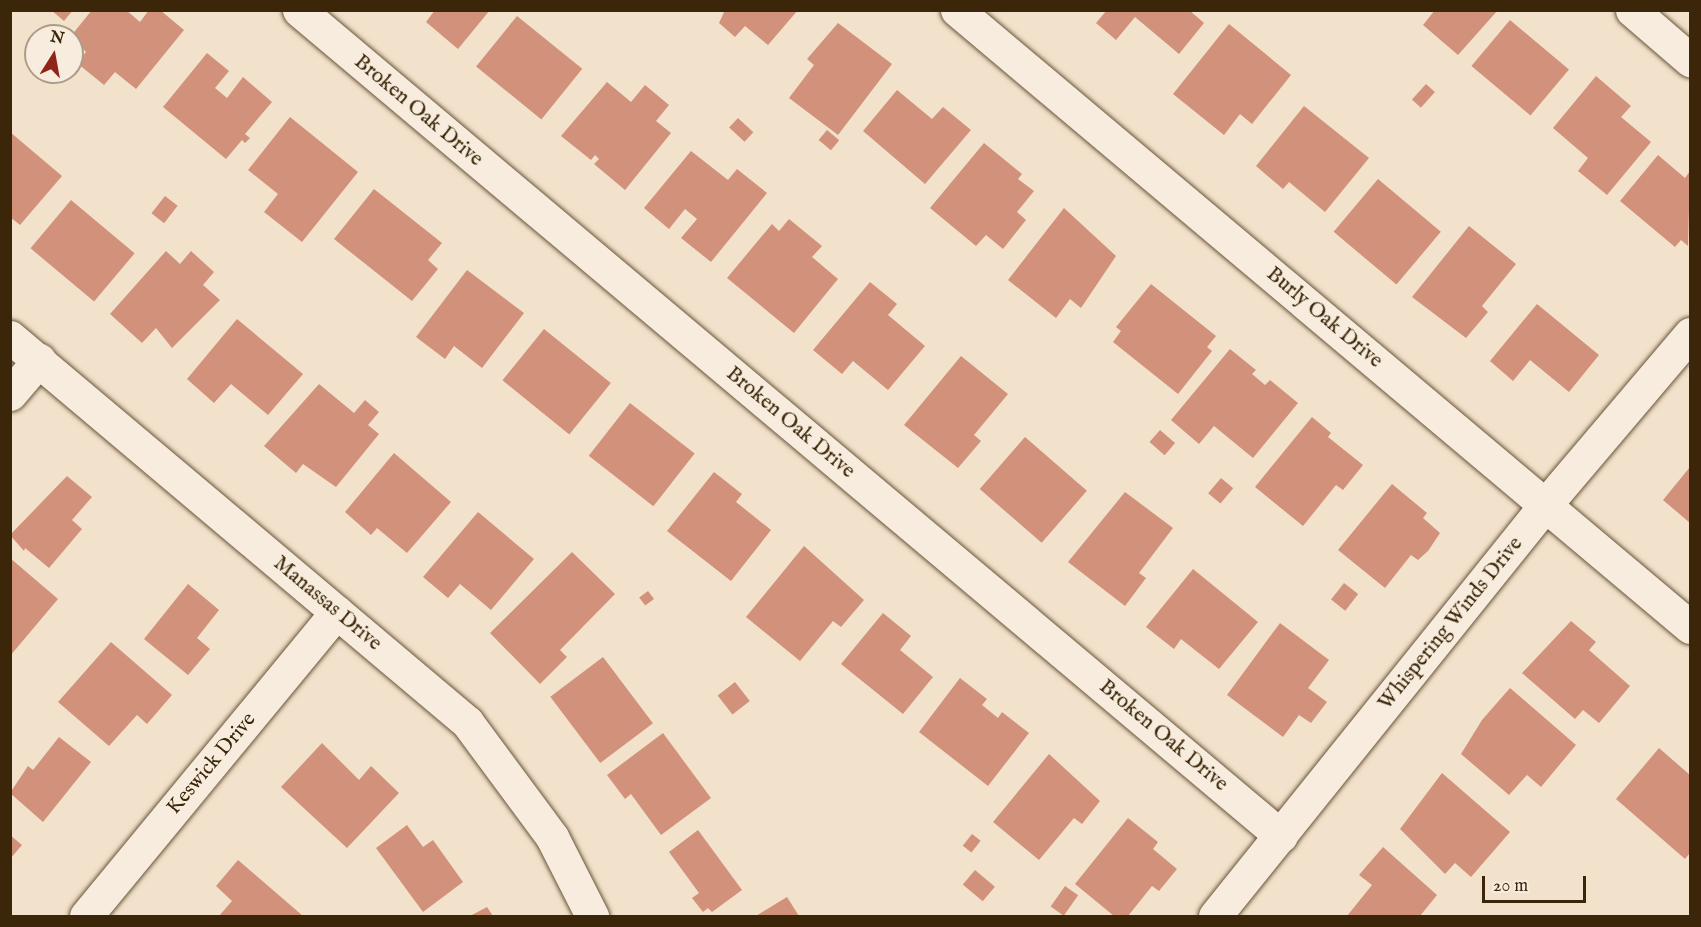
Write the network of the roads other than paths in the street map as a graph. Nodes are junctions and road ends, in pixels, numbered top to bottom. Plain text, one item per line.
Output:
1 (299, 10) edge
2 (957, 10) edge
3 (1632, 10) edge
4 (1690, 60) edge
5 (1690, 334) edge
6 (10, 337) edge
7 (39, 360) junction
8 (10, 394) edge
9 (1546, 504) junction
10 (337, 612) junction
11 (1690, 627) edge
12 (1281, 836) junction
13 (86, 916) edge
14 (592, 916) edge
15 (1215, 916) edge

1 - 12 street, Broken Oak Drive
2 - 9 street, Burly Oak Drive
3 - 4 street
5 - 9 street, Whispering Winds Drive
6 - 7 street, Manassas Drive
7 - 8 street
7 - 10 street, Manassas Drive
9 - 11 street, Burly Oak Drive
9 - 12 street, Whispering Winds Drive
10 - 13 street, Keswick Drive
10 - 14 street, Manassas Drive
12 - 15 street, Whispering Winds Drive

